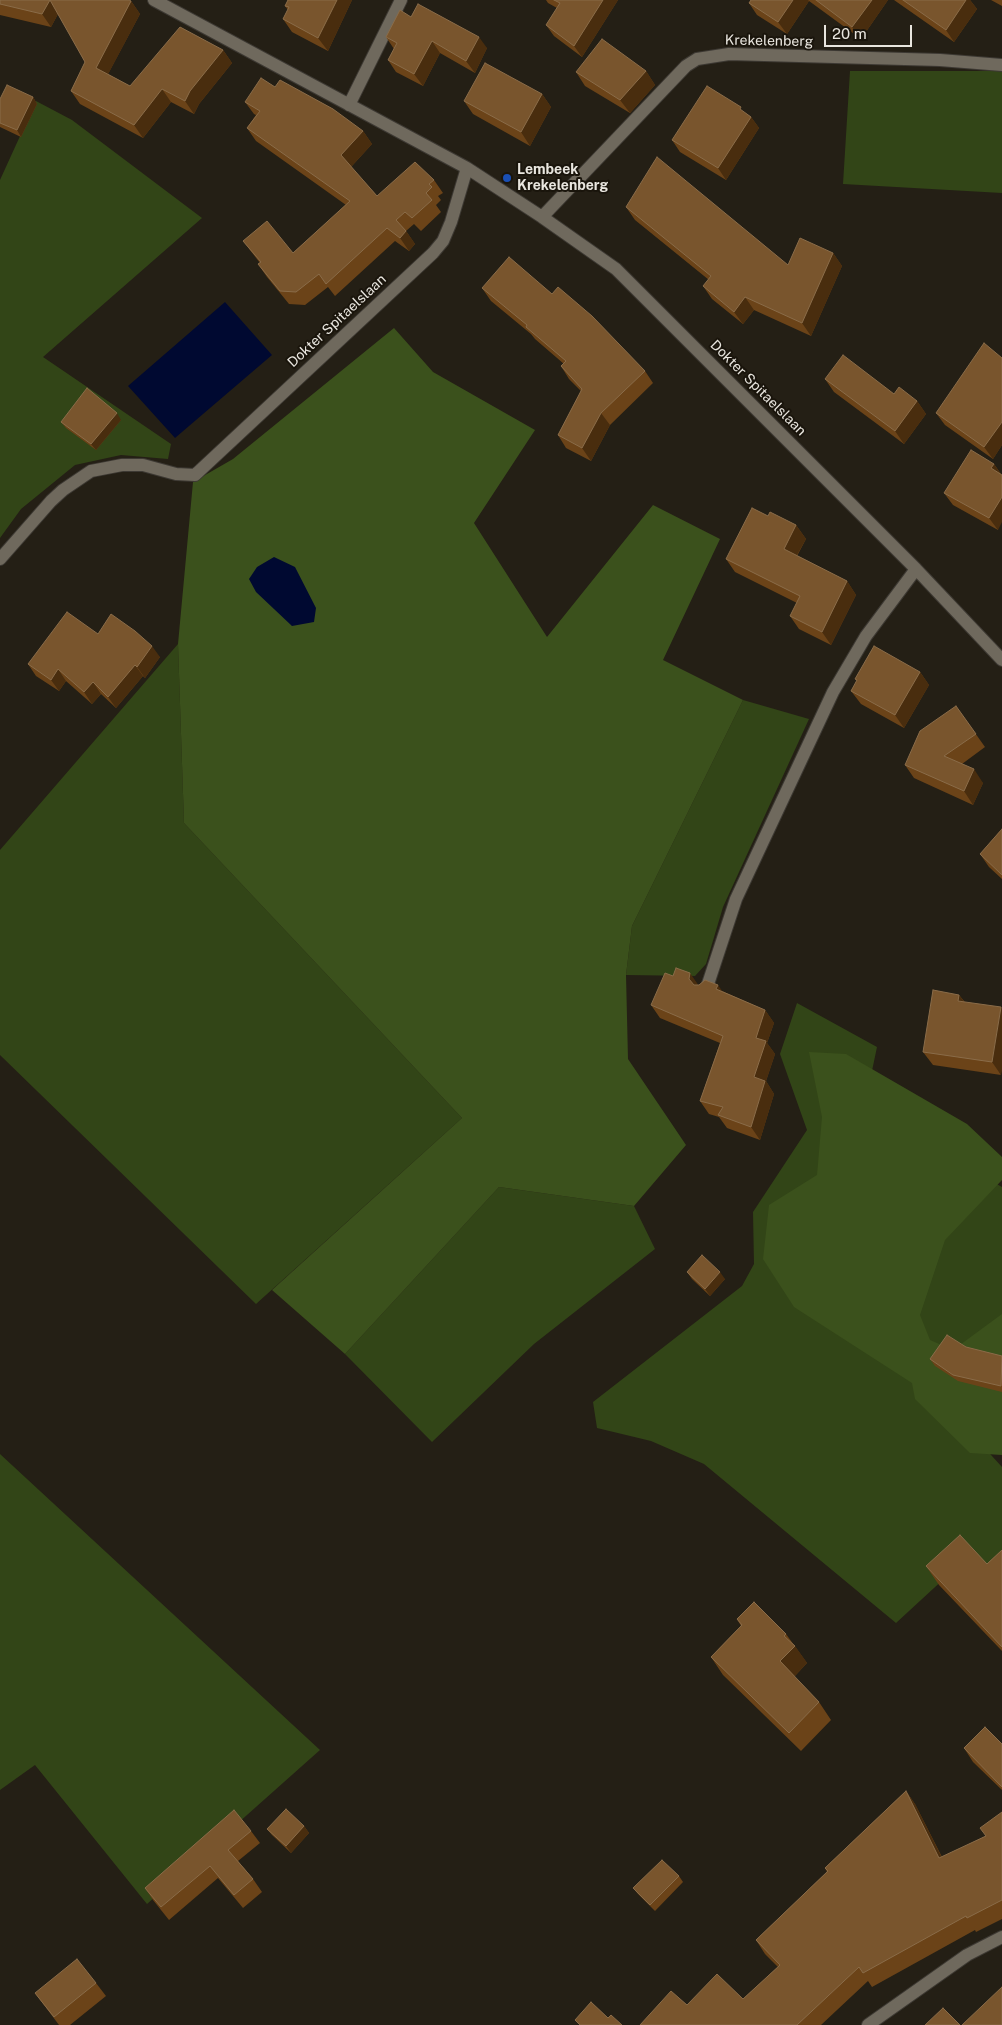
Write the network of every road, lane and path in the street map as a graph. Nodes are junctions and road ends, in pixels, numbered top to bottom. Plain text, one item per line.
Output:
1 (154, 0) edge
2 (401, 0) edge
3 (1002, 64) edge
4 (349, 105) junction
5 (467, 168) junction
6 (542, 217) junction
7 (0, 559) edge
8 (916, 569) junction
9 (1002, 660) edge
10 (706, 990) edge
11 (1002, 1937) edge
12 (868, 2025) edge

1 - 4 street, Dokter Spitaelslaan
2 - 4 street
3 - 6 street, Krekelenberg
4 - 5 street, Dokter Spitaelslaan
5 - 6 street, Dokter Spitaelslaan
5 - 7 street, Dokter Spitaelslaan
6 - 8 street, Dokter Spitaelslaan
8 - 9 street, Dokter Spitaelslaan
8 - 10 street
11 - 12 street

